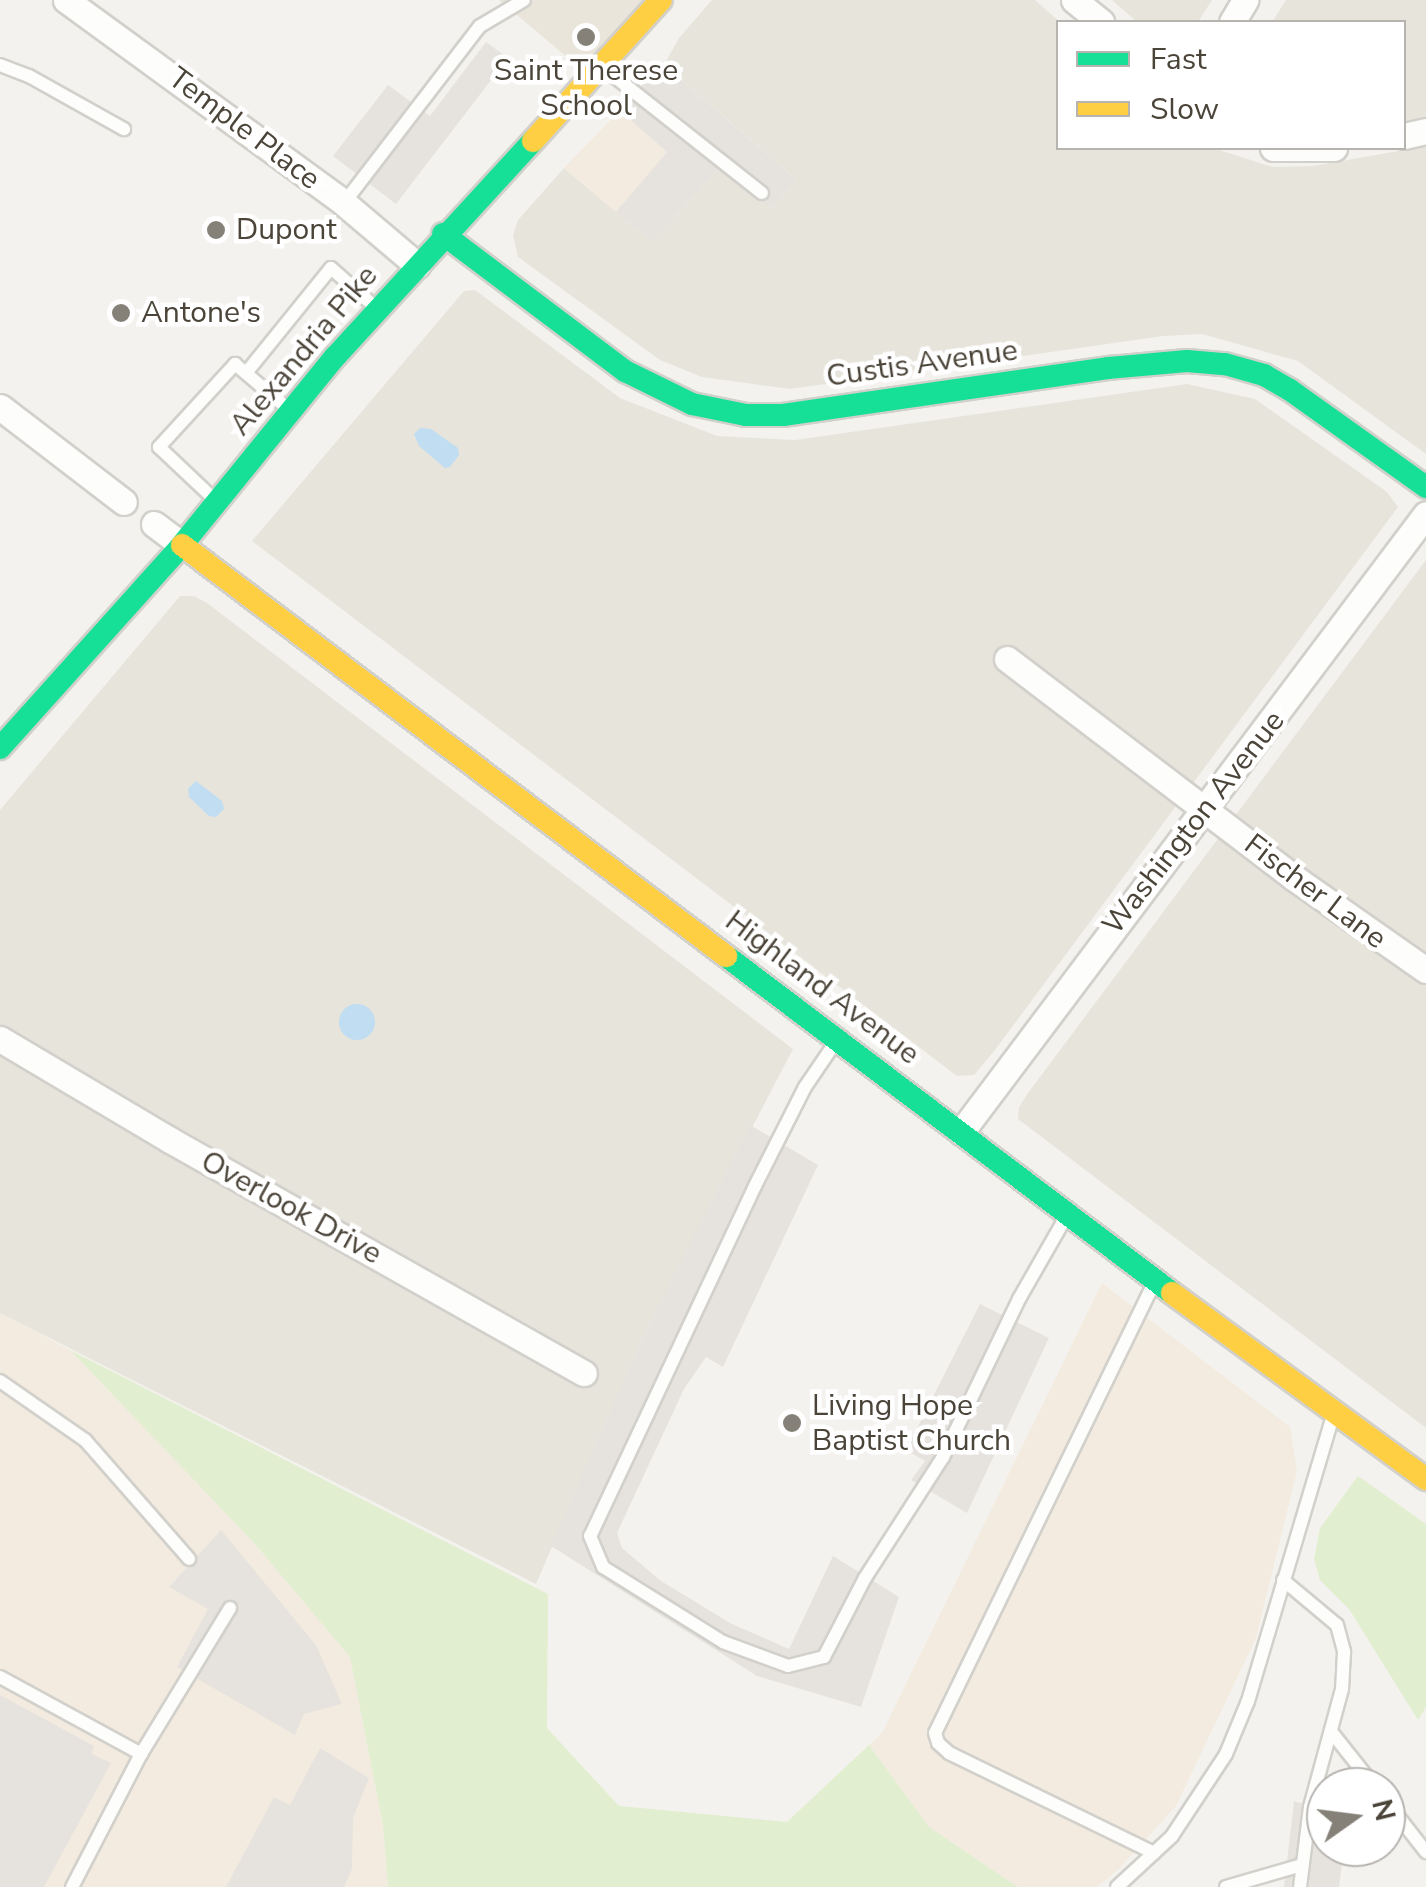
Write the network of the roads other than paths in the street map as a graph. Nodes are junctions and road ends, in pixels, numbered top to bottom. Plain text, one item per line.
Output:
1 (66, 0) edge
2 (524, 0) edge
3 (661, 0) edge
4 (1074, 0) edge
5 (1098, 20) edge
6 (0, 65) edge
7 (604, 68) junction
8 (124, 129) dead end
9 (762, 193) dead end
10 (344, 203) junction
11 (443, 234) junction
12 (417, 265) junction
13 (377, 310) junction
14 (246, 373) junction
15 (0, 407) edge
16 (290, 411) junction
17 (1426, 487) edge
18 (217, 501) junction
19 (124, 502) dead end
20 (1426, 514) edge
21 (154, 524) dead end
22 (182, 545) junction
23 (1007, 660) dead end
24 (0, 748) edge
25 (1208, 810) junction
26 (1426, 970) edge
27 (839, 1038) junction
28 (0, 1039) edge
29 (961, 1132) junction
30 (1070, 1212) junction
31 (1155, 1281) junction
32 (584, 1373) dead end
33 (0, 1381) edge
34 (1334, 1411) junction
35 (1426, 1479) edge
36 (189, 1560) dead end
37 (1284, 1580) junction
38 (230, 1608) dead end
39 (0, 1677) edge
40 (1334, 1734) junction
41 (141, 1754) junction
42 (1360, 1767) edge
43 (1406, 1826) edge
44 (1426, 1852) edge
45 (1154, 1853) junction
46 (1302, 1865) junction
47 (72, 1887) edge
48 (1117, 1887) edge
49 (1226, 1887) edge
50 (1300, 1887) edge

1 - 10 street, Temple Place
2 - 10 lane
3 - 7 street, Alexandria Pike
4 - 5 street
6 - 8 lane
7 - 9 lane
7 - 11 street, Alexandria Pike
10 - 12 street, Temple Place
11 - 12 street, Alexandria Pike
11 - 17 street, Custis Avenue
12 - 13 street, Alexandria Pike
13 - 14 lane
13 - 16 street, Alexandria Pike
14 - 16 lane
14 - 18 lane
15 - 19 street
16 - 18 street, Alexandria Pike
18 - 22 street, Alexandria Pike
20 - 25 street, Washington Avenue
21 - 22 street
22 - 24 street, Alexandria Pike
22 - 27 street, Highland Avenue
23 - 25 street, Fischer Lane
25 - 26 street, Fischer Lane
25 - 29 street, Washington Avenue
27 - 29 street, Highland Avenue
27 - 30 lane
28 - 32 street, Overlook Drive
29 - 30 street, Highland Avenue
30 - 31 street, Highland Avenue
31 - 34 street, Highland Avenue
31 - 45 lane
33 - 36 lane
34 - 35 street, Highland Avenue
34 - 37 lane
37 - 40 lane
37 - 45 lane
38 - 41 lane
39 - 41 lane
40 - 42 lane
40 - 46 lane
41 - 47 lane
43 - 44 lane
45 - 48 lane
46 - 49 lane
46 - 50 lane

